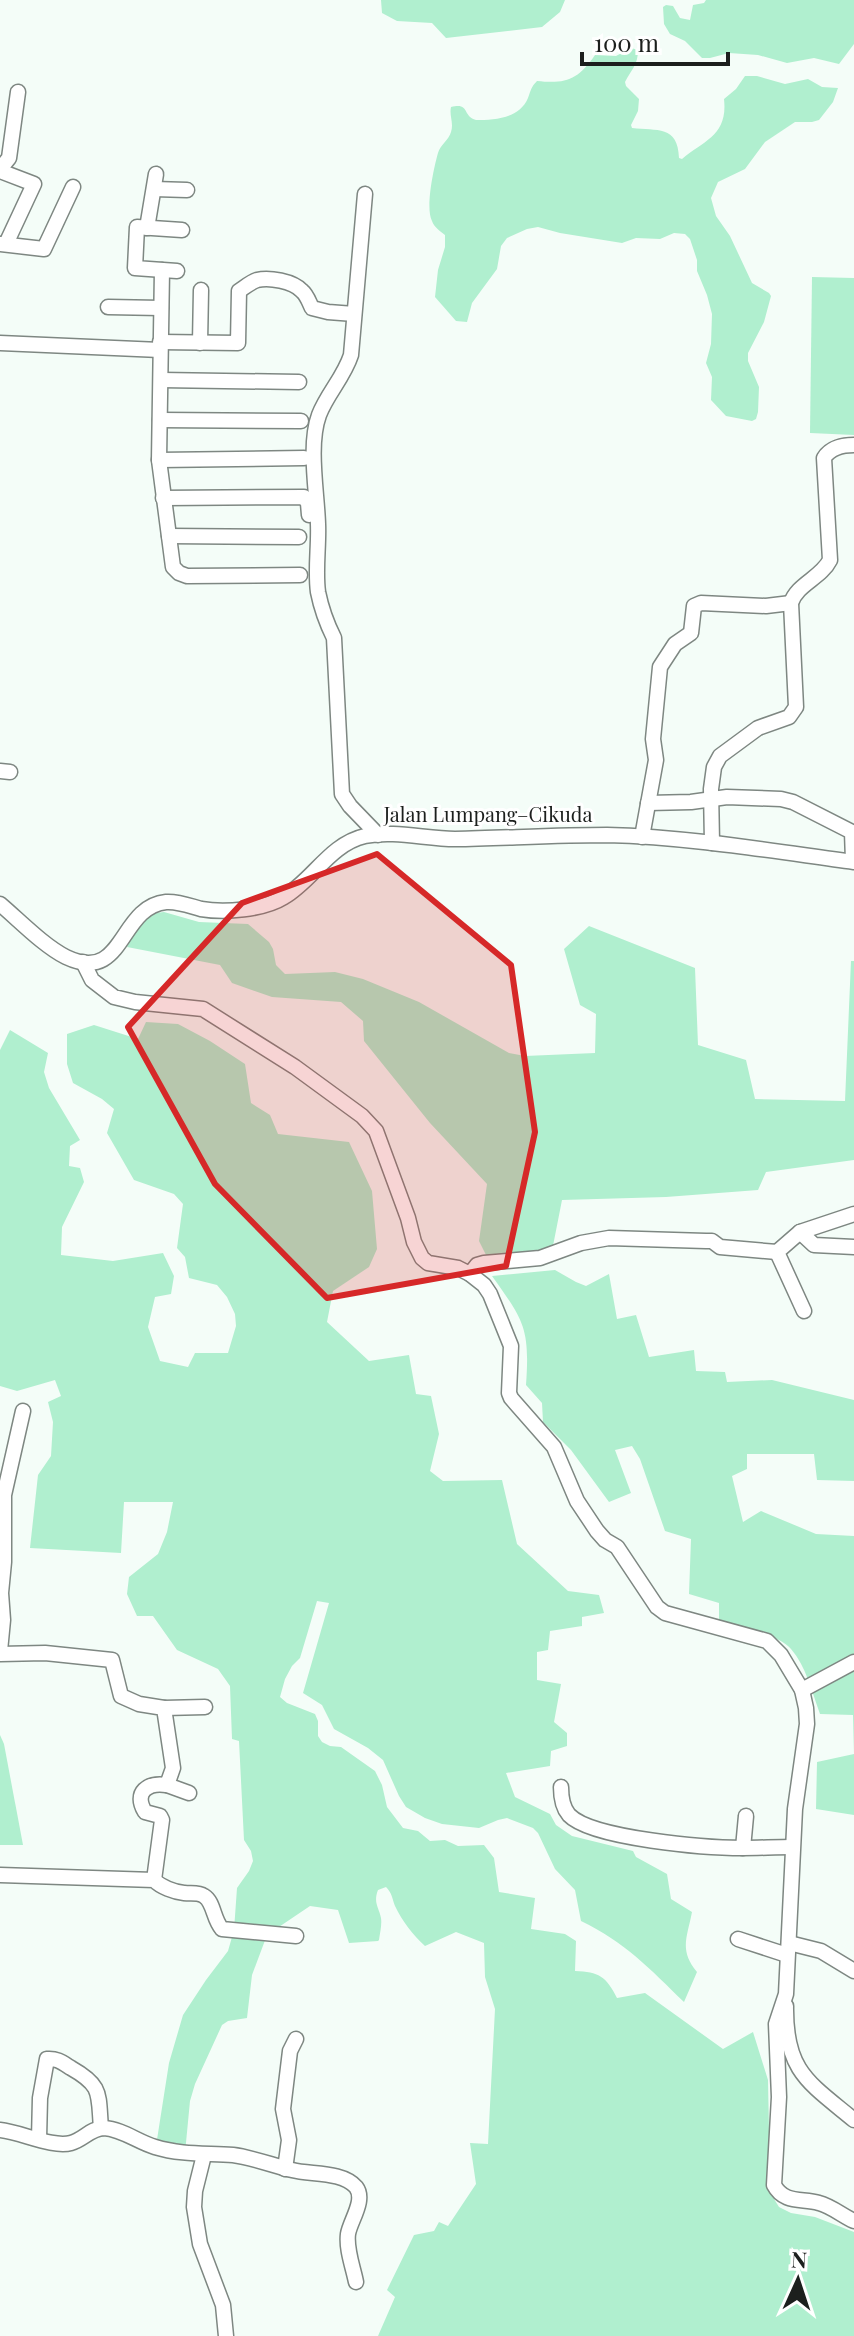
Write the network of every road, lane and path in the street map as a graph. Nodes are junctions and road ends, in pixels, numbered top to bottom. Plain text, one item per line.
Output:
1 (18, 92) dead end
2 (8, 121) edge
3 (2, 164) edge
4 (73, 187) dead end
5 (187, 190) dead end
6 (365, 194) dead end
7 (147, 228) junction
8 (182, 230) dead end
9 (3, 244) edge
10 (201, 290) dead end
11 (108, 307) dead end
12 (161, 308) junction
13 (354, 314) junction
14 (0, 343) edge
15 (200, 343) junction
16 (160, 346) junction
17 (161, 380) junction
18 (299, 382) dead end
19 (160, 420) junction
20 (301, 421) dead end
21 (854, 445) edge
22 (304, 458) dead end
23 (159, 460) junction
24 (163, 498) junction
25 (169, 536) junction
26 (299, 537) dead end
27 (300, 575) dead end
28 (318, 586) junction
29 (791, 603) junction
30 (712, 799) junction
31 (648, 803) junction
32 (378, 835) junction
33 (642, 837) junction
34 (712, 843) junction
35 (853, 862) edge
36 (0, 904) edge
37 (83, 962) junction
38 (854, 1214) edge
39 (800, 1232) junction
40 (854, 1247) edge
41 (777, 1252) junction
42 (470, 1274) junction
43 (804, 1311) dead end
44 (23, 1411) dead end
45 (0, 1653) edge
46 (854, 1662) edge
47 (802, 1690) junction
48 (205, 1707) dead end
49 (164, 1708) junction
50 (167, 1785) junction
51 (561, 1787) dead end
52 (189, 1793) dead end
53 (746, 1816) dead end
54 (792, 1847) junction
55 (743, 1848) junction
56 (0, 1875) edge
57 (154, 1880) junction
58 (296, 1936) dead end
59 (738, 1939) dead end
60 (788, 1949) junction
61 (854, 1971) edge
62 (786, 1994) junction
63 (296, 2039) dead end
64 (854, 2120) edge
65 (101, 2128) junction
66 (0, 2130) edge
67 (39, 2139) junction
68 (204, 2155) junction
69 (285, 2169) junction
70 (854, 2221) edge
71 (356, 2282) dead end
72 (226, 2336) edge

1 - 2 street
2 - 3 street
3 - 9 street
4 - 9 street
5 - 7 street
6 - 13 street
7 - 8 street
7 - 12 street
10 - 15 street
11 - 12 street
12 - 16 street
13 - 15 street
13 - 28 street
14 - 16 street
15 - 16 street
16 - 17 street
17 - 18 street
17 - 19 street
19 - 20 street
19 - 23 street
21 - 29 street
22 - 23 street
23 - 24 street
24 - 25 street
24 - 28 street
25 - 26 street
25 - 27 street
28 - 32 street
29 - 30 street
29 - 31 street
30 - 31 street
30 - 34 street
30 - 35 street
31 - 33 street
32 - 33 street, Jalan Lumpang–Cikuda
32 - 37 street, Jalan Lumpang–Cikuda
33 - 34 street, Jalan Lumpang–Cikuda
34 - 35 street, Jalan Lumpang–Cikuda
36 - 37 street
37 - 42 street
38 - 39 street
39 - 40 street
39 - 41 street
41 - 42 street
41 - 43 street
42 - 47 street
44 - 45 street
45 - 49 street
46 - 47 street
47 - 54 street
48 - 49 street
49 - 50 street
50 - 52 street
50 - 57 street
51 - 55 street
53 - 55 street
54 - 55 street
54 - 60 street
56 - 57 street
57 - 58 street
59 - 60 street
60 - 61 street
60 - 62 street
62 - 64 street
62 - 70 street
63 - 69 street
65 - 67 street
65 - 67 street
65 - 68 street
66 - 67 street
68 - 69 street
68 - 72 street
69 - 71 street

